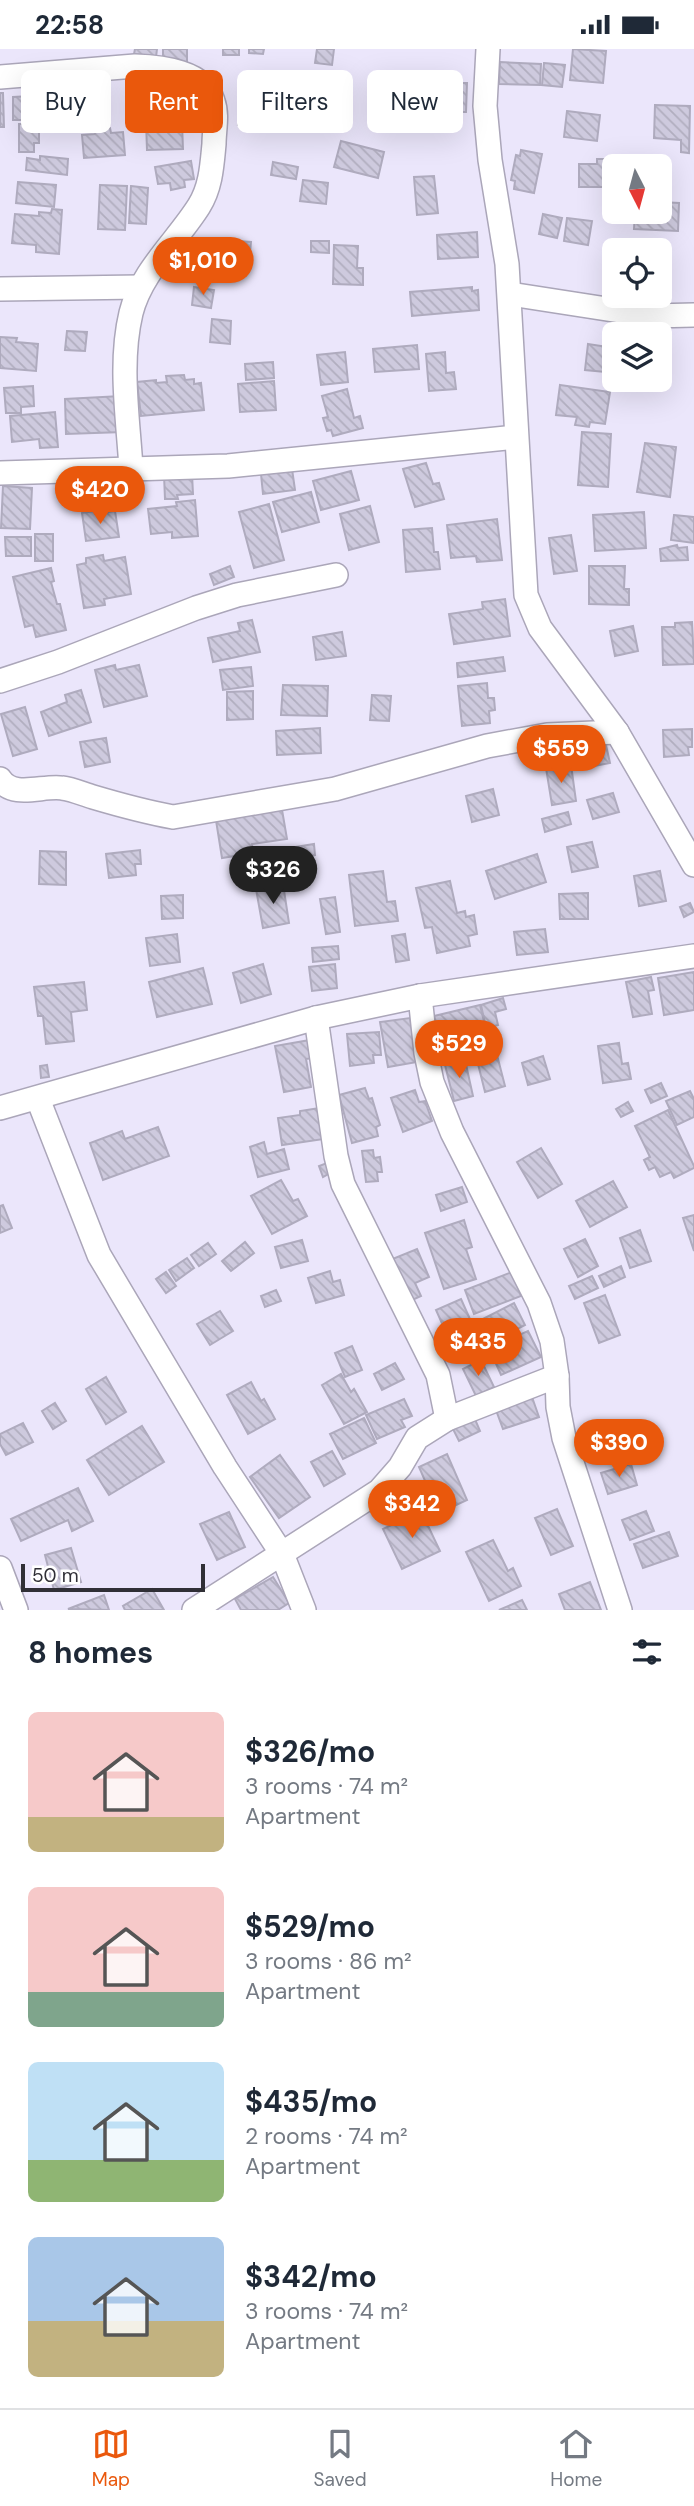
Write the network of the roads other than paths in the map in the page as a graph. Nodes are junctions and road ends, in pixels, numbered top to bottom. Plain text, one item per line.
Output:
1 (488, 49) edge
2 (0, 77) edge
3 (140, 287) junction
4 (0, 289) edge
5 (510, 294) junction
6 (694, 315) edge
7 (516, 437) junction
8 (131, 468) junction
9 (0, 473) edge
10 (336, 575) dead end
11 (0, 681) edge
12 (617, 732) junction
13 (0, 779) edge
14 (694, 865) edge
15 (694, 956) edge
16 (420, 996) junction
17 (316, 1018) junction
18 (38, 1099) junction
19 (0, 1108) edge
20 (557, 1375) junction
21 (447, 1419) junction
22 (282, 1554) junction
23 (0, 1568) edge
24 (16, 1610) edge
25 (194, 1610) edge
26 (304, 1610) edge
27 (620, 1610) edge

1 - 5 street
2 - 3 street
3 - 4 street
3 - 8 street
5 - 6 street
5 - 7 street
7 - 8 street
7 - 12 street
8 - 9 street
10 - 11 street
12 - 13 street
12 - 14 street
15 - 16 street
16 - 17 street
16 - 20 street
17 - 18 street
17 - 21 street
18 - 19 street
18 - 22 street
20 - 21 street
20 - 27 street
21 - 22 street
22 - 25 street
22 - 26 street
23 - 24 street

